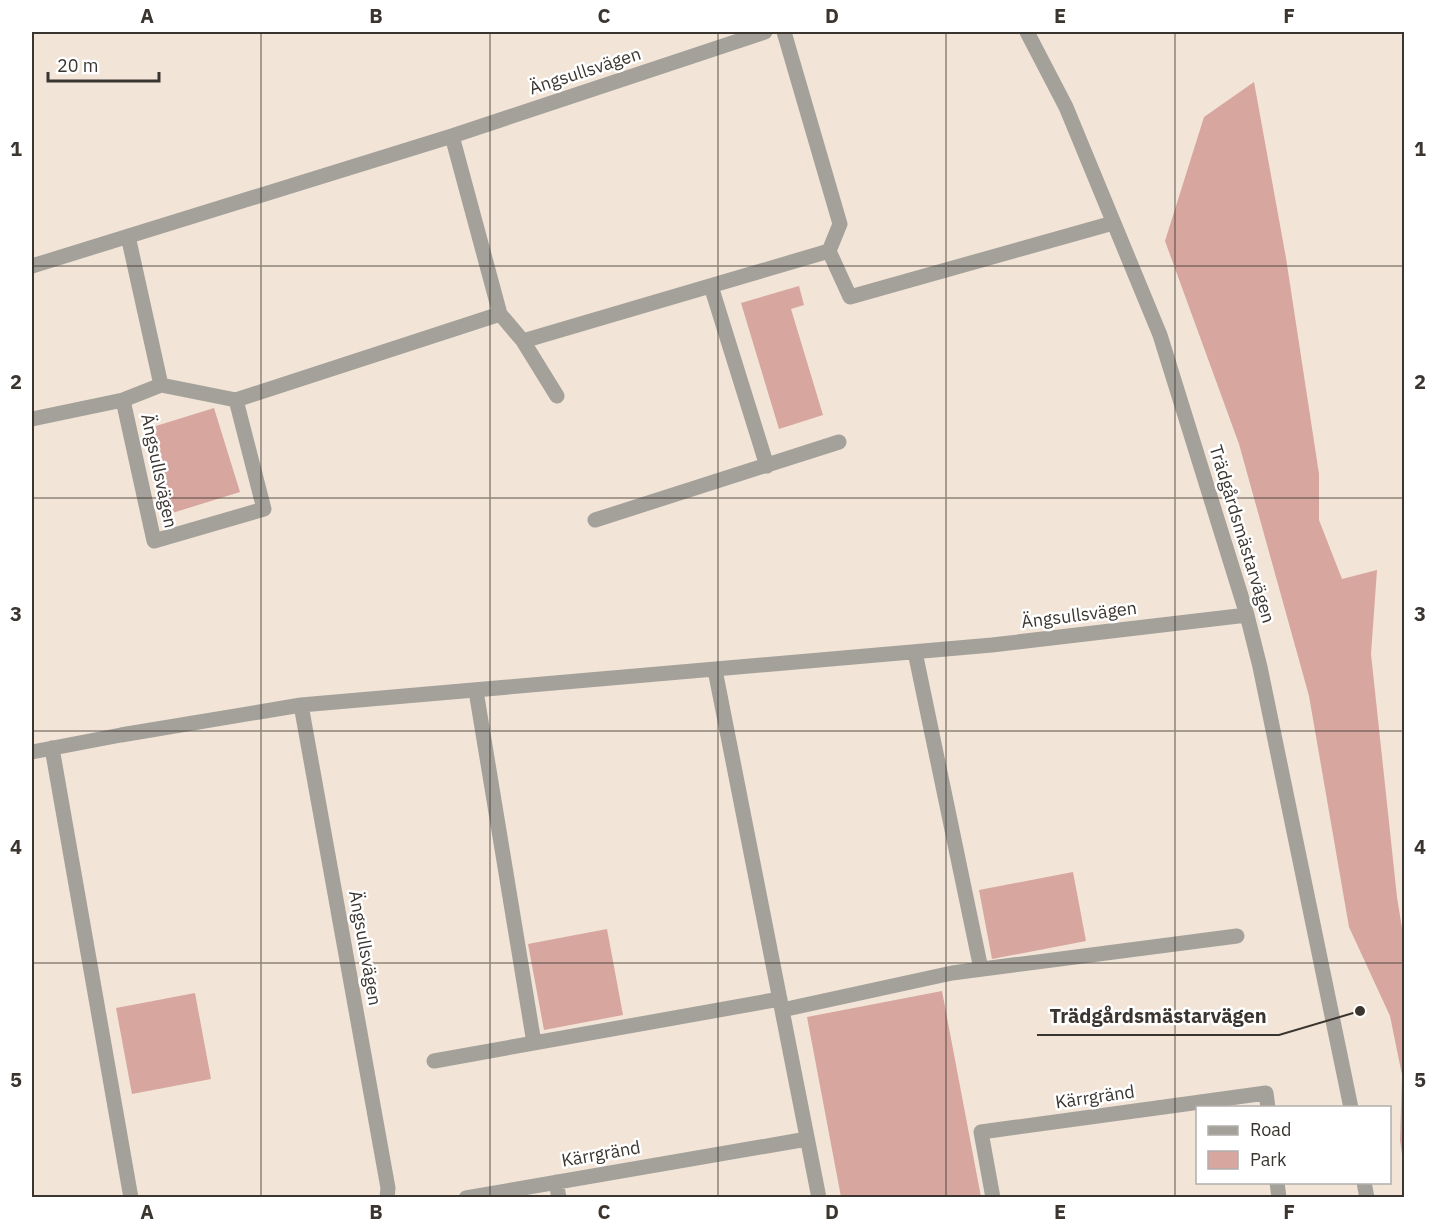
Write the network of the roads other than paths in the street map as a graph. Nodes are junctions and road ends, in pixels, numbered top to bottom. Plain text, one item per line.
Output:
1 (765, 32) edge
2 (784, 32) edge
3 (1027, 32) edge
4 (452, 135) junction
5 (1113, 223) junction
6 (128, 236) junction
7 (829, 251) junction
8 (32, 266) edge
9 (711, 286) junction
10 (500, 314) junction
11 (524, 341) junction
12 (161, 385) junction
13 (557, 396) dead end
14 (123, 400) junction
15 (236, 400) junction
16 (32, 419) edge
17 (839, 442) dead end
18 (767, 466) junction
19 (595, 520) dead end
20 (1247, 615) junction
21 (915, 652) junction
22 (715, 670) junction
23 (476, 691) junction
24 (302, 705) junction
25 (52, 748) junction
26 (32, 752) edge
27 (1237, 936) dead end
28 (981, 969) junction
29 (781, 1004) junction
30 (534, 1043) junction
31 (434, 1061) dead end
32 (1268, 1106) edge
33 (1351, 1106) edge
34 (807, 1139) junction
35 (556, 1182) junction
36 (131, 1197) edge
37 (387, 1197) edge
38 (466, 1197) edge
39 (559, 1197) edge
40 (819, 1197) edge
41 (993, 1197) edge

1 - 4 street, Ängsullsvägen
2 - 7 street
3 - 5 street, Trädgårdsmästarvägen
4 - 6 street, Ängsullsvägen
4 - 10 street
5 - 7 street
5 - 20 street, Trädgårdsmästarvägen
6 - 8 street, Ängsullsvägen
6 - 12 street
7 - 9 street
9 - 11 street
9 - 18 street
10 - 11 street
10 - 15 street
11 - 13 street
12 - 14 street, Ängsullsvägen
12 - 15 street
14 - 15 street, Ängsullsvägen
14 - 16 street, Ängsullsvägen
17 - 18 street
18 - 19 street
20 - 21 street, Ängsullsvägen
20 - 33 street, Trädgårdsmästarvägen
21 - 22 street, Ängsullsvägen
21 - 28 street
22 - 23 street, Ängsullsvägen
22 - 29 street
23 - 24 street, Ängsullsvägen
23 - 30 street
24 - 25 street, Ängsullsvägen
24 - 37 street, Ängsullsvägen
25 - 26 street, Ängsullsvägen
25 - 36 street
27 - 28 street
28 - 29 street
29 - 30 street
29 - 34 street
30 - 31 street
32 - 41 street, Kärrgränd
34 - 35 street, Kärrgränd
34 - 40 street
35 - 38 street, Kärrgränd
35 - 39 street, Kärrgränd

